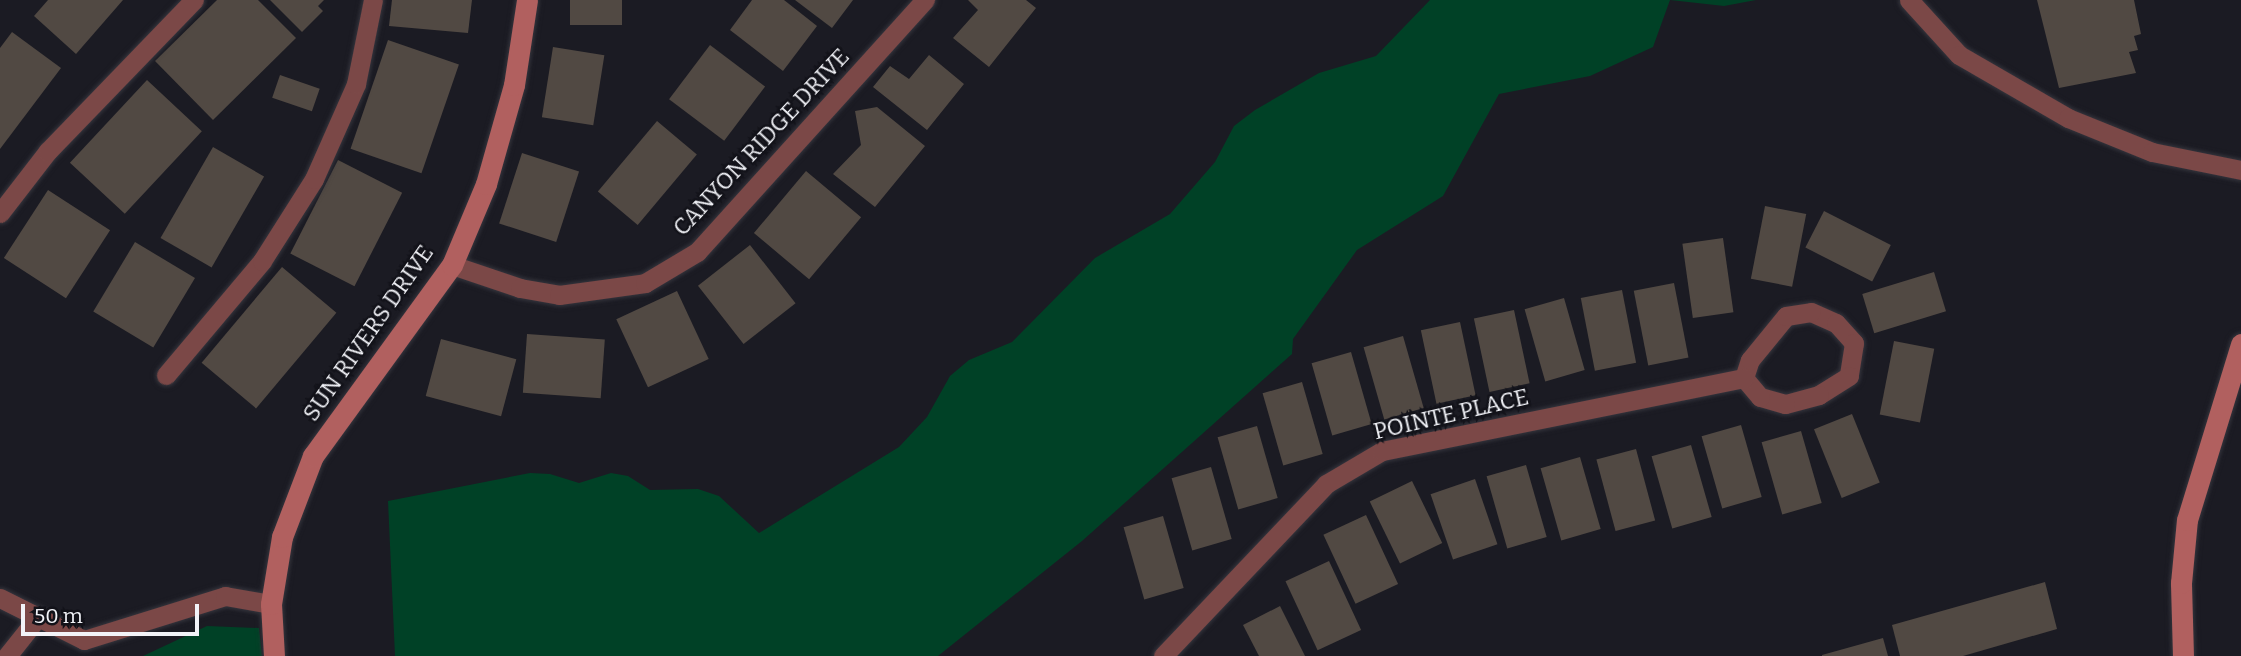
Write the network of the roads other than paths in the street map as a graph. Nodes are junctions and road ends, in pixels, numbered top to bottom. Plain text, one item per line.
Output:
1 (194, 0) edge
2 (373, 0) edge
3 (527, 0) edge
4 (925, 0) edge
5 (1909, 0) edge
6 (2241, 170) edge
7 (0, 213) edge
8 (452, 265) junction
9 (2241, 344) edge
10 (166, 375) dead end
11 (1744, 378) junction
12 (0, 598) edge
13 (271, 604) junction
14 (38, 617) junction
15 (6, 656) edge
16 (274, 656) edge
17 (1163, 656) edge
18 (2183, 656) edge

1 - 7 street
2 - 10 street
3 - 8 street, SUN RIVERS DRIVE
4 - 8 street, CANYON RIDGE DRIVE
5 - 6 street
8 - 13 street, SUN RIVERS DRIVE
9 - 18 street
11 - 11 street
11 - 17 street, POINTE PLACE
12 - 14 street
13 - 14 street
13 - 16 street, SUN RIVERS DRIVE
14 - 15 street

